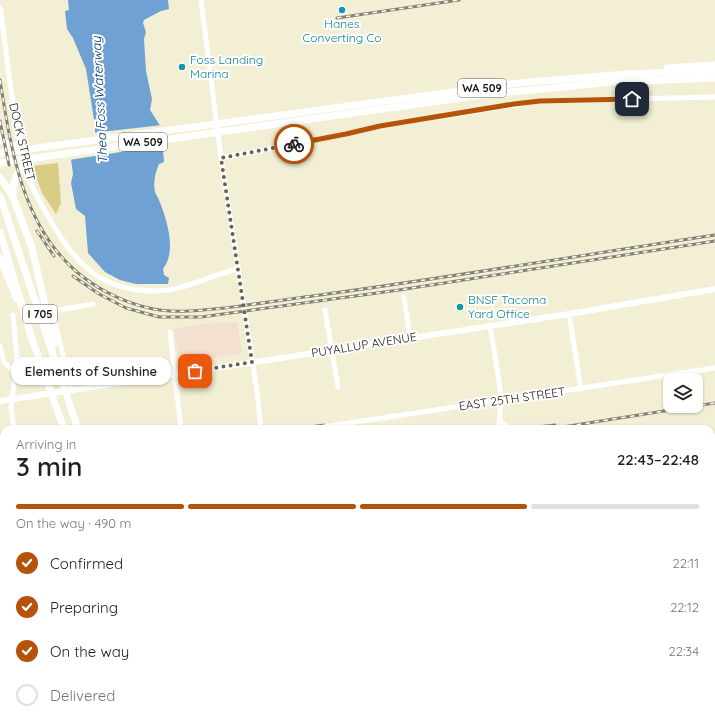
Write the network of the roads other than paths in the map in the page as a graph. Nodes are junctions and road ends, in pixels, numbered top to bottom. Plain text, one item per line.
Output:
1 (201, 0) edge
2 (0, 7) edge
3 (715, 65) edge
4 (715, 71) edge
5 (626, 74) junction
6 (715, 78) edge
7 (715, 97) edge
8 (0, 139) edge
9 (32, 148) junction
10 (0, 153) edge
11 (35, 158) junction
12 (221, 158) junction
13 (1, 162) edge
14 (0, 177) edge
15 (0, 196) edge
16 (13, 197) junction
17 (0, 232) edge
18 (0, 258) edge
19 (8, 268) junction
20 (238, 269) junction
21 (715, 289) edge
22 (404, 297) dead end
23 (93, 304) dead end
24 (325, 310) dead end
25 (569, 314) junction
26 (13, 315) dead end
27 (490, 326) junction
28 (170, 332) dead end
29 (410, 338) junction
30 (0, 346) edge
31 (332, 350) junction
32 (252, 362) junction
33 (715, 368) edge
34 (15, 373) junction
35 (174, 374) junction
36 (63, 385) junction
37 (338, 387) dead end
38 (580, 389) junction
39 (72, 391) junction
40 (13, 399) junction
41 (0, 401) edge
42 (500, 401) junction
43 (500, 421) junction
44 (14, 425) edge
45 (63, 425) edge
46 (77, 425) edge
47 (181, 425) edge
48 (260, 425) edge
49 (336, 425) edge
50 (499, 425) edge
51 (505, 425) edge

1 - 12 street
2 - 20 street, DOCK STREET
3 - 5 highway
4 - 5 highway, WA 509
5 - 9 highway, WA 509
6 - 11 highway, WA 509
7 - 12 street
8 - 9 highway
9 - 10 highway, WA 509
11 - 13 highway, WA 509
11 - 16 highway
12 - 20 street
14 - 16 highway
15 - 36 highway, I 705
16 - 36 highway
17 - 19 highway, I 705
18 - 19 highway
19 - 45 highway, I 705
20 - 32 street
21 - 25 main road, PUYALLUP AVENUE
22 - 29 street
23 - 39 street
24 - 31 street
25 - 27 main road, PUYALLUP AVENUE
25 - 38 street
26 - 34 street
27 - 29 main road, PUYALLUP AVENUE
27 - 42 street
28 - 35 street
29 - 31 main road, PUYALLUP AVENUE
30 - 34 street
31 - 32 main road, PUYALLUP AVENUE
31 - 37 street
32 - 35 main road, PUYALLUP AVENUE
32 - 48 street
33 - 38 street, EAST 25TH STREET
34 - 40 street
35 - 39 main road, PUYALLUP AVENUE
35 - 47 street
36 - 46 highway, I 705
38 - 42 street, EAST 25TH STREET
39 - 40 main road, PUYALLUP AVENUE
40 - 41 main road, PUYALLUP AVENUE
40 - 44 street
42 - 43 street
42 - 49 street, EAST 25TH STREET
43 - 50 street
43 - 51 street

